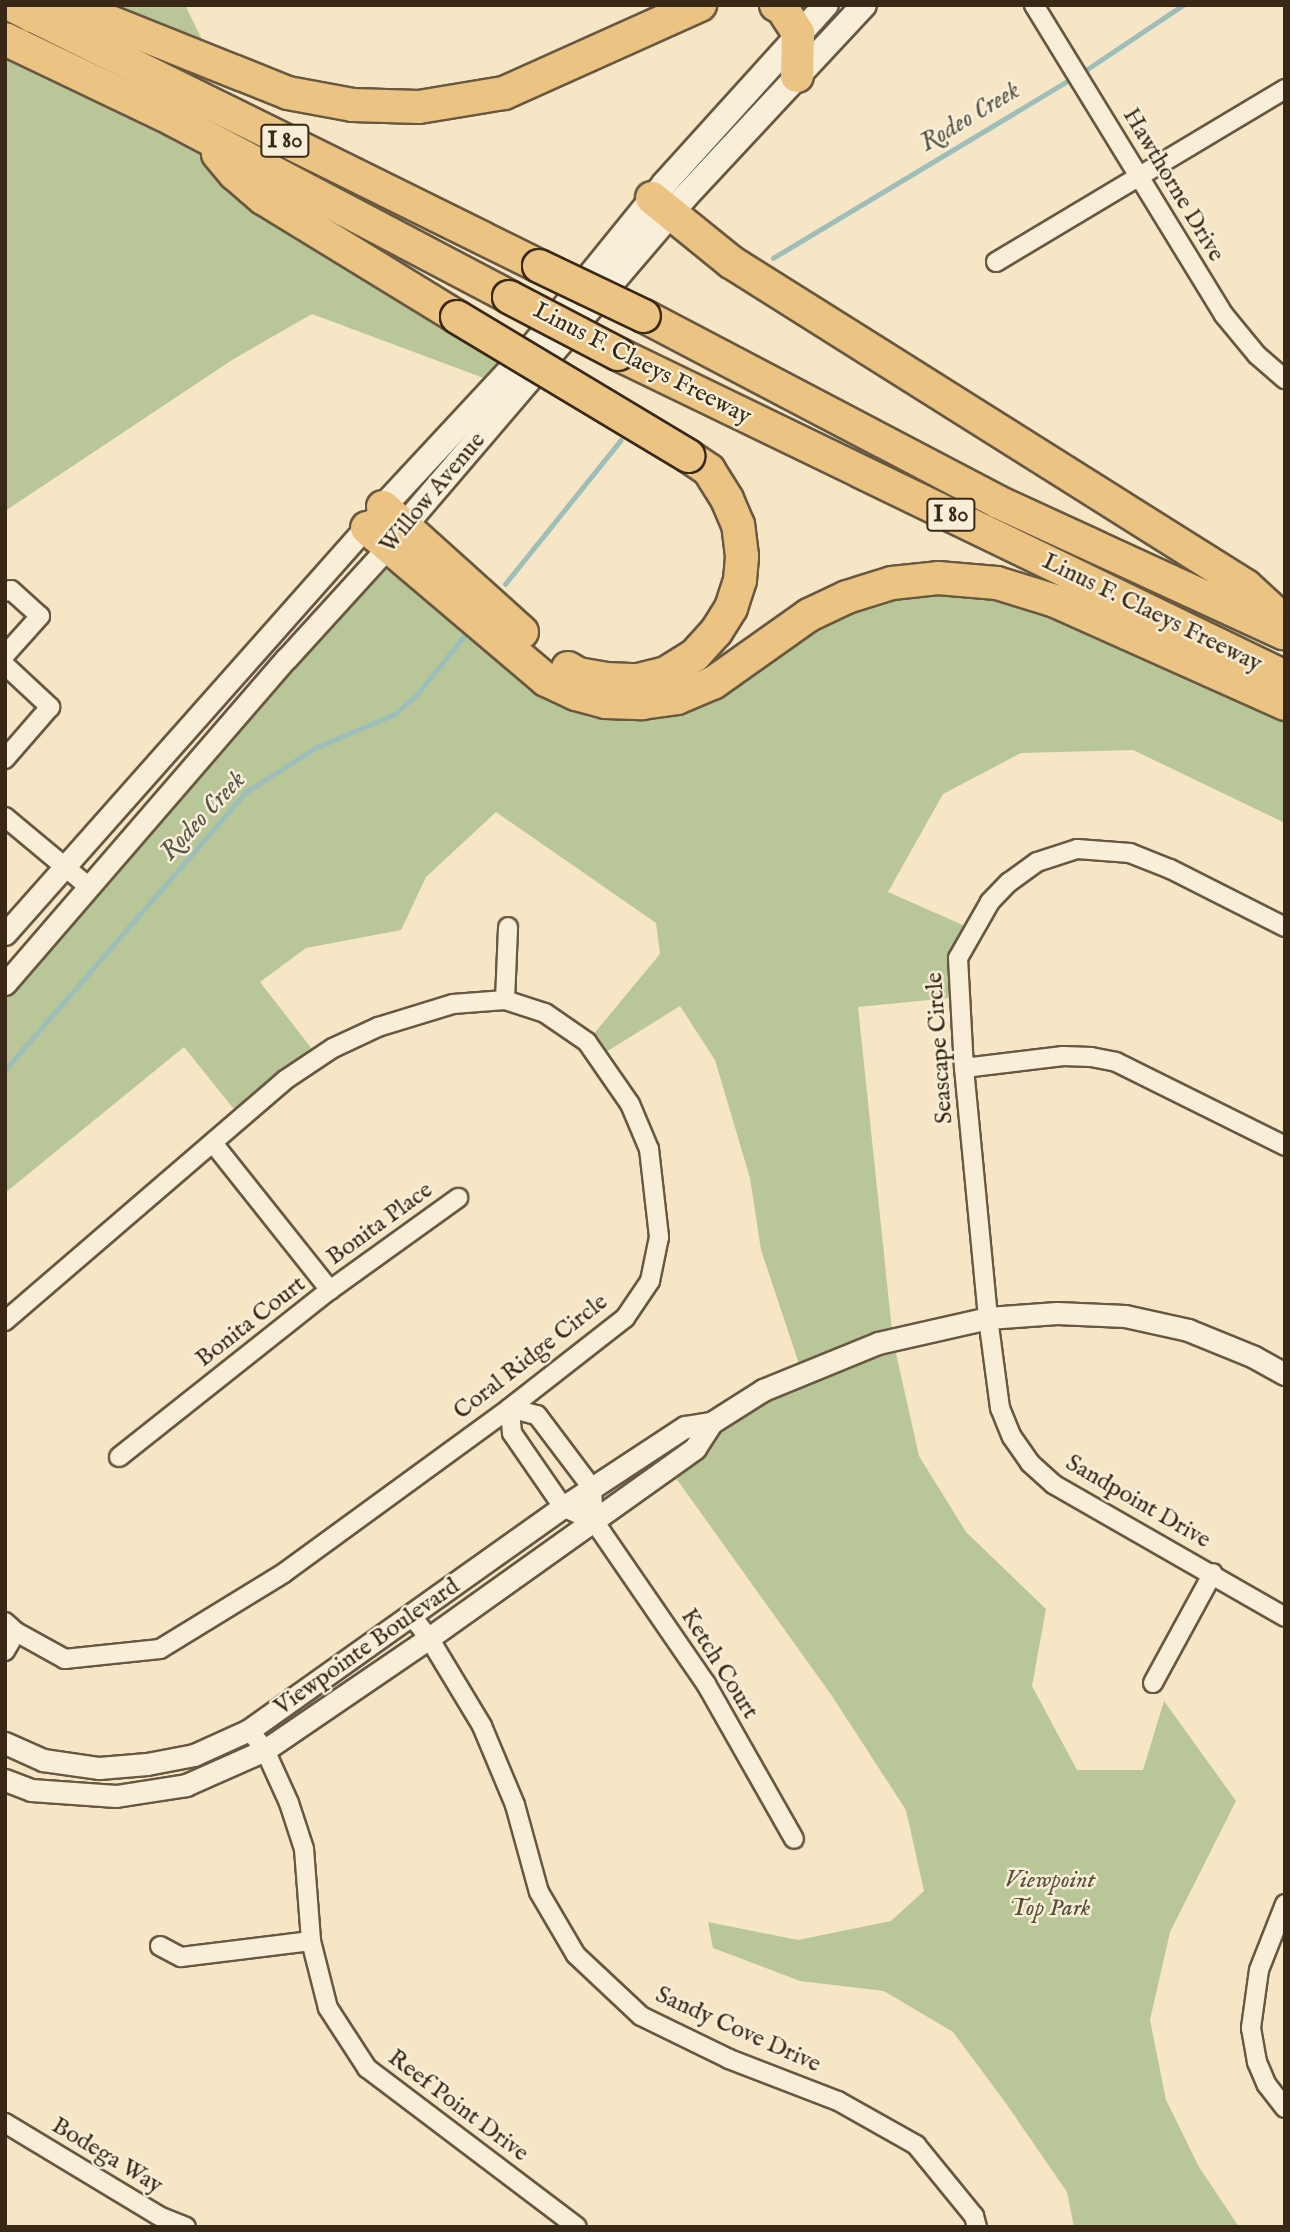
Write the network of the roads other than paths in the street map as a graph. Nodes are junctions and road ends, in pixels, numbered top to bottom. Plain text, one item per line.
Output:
1 (699, 5) edge
2 (776, 5) edge
3 (825, 5) edge
4 (864, 5) edge
5 (1034, 5) edge
6 (21, 10) edge
7 (798, 33) junction
8 (5, 39) edge
9 (797, 76) junction
10 (1285, 89) edge
11 (204, 137) junction
12 (1138, 176) junction
13 (662, 206) junction
14 (996, 262) dead end
15 (1285, 379) edge
16 (386, 527) junction
17 (5, 593) edge
18 (1285, 622) edge
19 (1285, 633) edge
20 (5, 655) edge
21 (5, 665) edge
22 (1285, 677) edge
23 (1285, 704) edge
24 (5, 759) edge
25 (5, 817) edge
26 (65, 867) junction
27 (89, 887) junction
28 (508, 927) dead end
29 (1285, 928) edge
30 (5, 934) edge
31 (5, 984) edge
32 (505, 1000) junction
33 (964, 1068) junction
34 (213, 1143) junction
35 (1285, 1146) edge
36 (458, 1198) dead end
37 (330, 1290) junction
38 (988, 1318) junction
39 (5, 1321) edge
40 (1285, 1374) edge
41 (510, 1408) junction
42 (711, 1423) junction
43 (119, 1457) dead end
44 (592, 1488) junction
45 (563, 1507) junction
46 (594, 1521) junction
47 (1213, 1573) junction
48 (411, 1615) junction
49 (1285, 1616) edge
50 (11, 1627) edge
51 (429, 1638) junction
52 (5, 1651) edge
53 (1153, 1683) dead end
54 (249, 1730) junction
55 (5, 1743) edge
56 (265, 1750) junction
57 (5, 1780) edge
58 (794, 1839) dead end
59 (1285, 1904) edge
60 (311, 1941) junction
61 (160, 1946) dead end
62 (1285, 2108) edge
63 (5, 2123) edge
64 (186, 2227) edge
65 (577, 2227) edge
66 (977, 2227) edge

1 - 6 highway
2 - 7 highway
3 - 7 main road, Willow Avenue
4 - 9 main road, Willow Avenue
5 - 12 street, Hawthorne Drive
6 - 19 highway, Linus F. Claeys Freeway / I 80, bridge
7 - 9 highway
7 - 13 main road, Willow Avenue
8 - 11 highway, Linus F. Claeys Freeway / I 80
9 - 13 main road, Willow Avenue
10 - 12 street
11 - 16 highway, bridge
11 - 22 highway, Linus F. Claeys Freeway / I 80, bridge
12 - 14 street
12 - 15 street, Hawthorne Drive
13 - 16 main road, Willow Avenue
13 - 18 highway
16 - 23 highway
16 - 26 street, Willow Avenue
16 - 27 street, Willow Avenue
17 - 20 street
21 - 24 street
25 - 26 street
26 - 27 street
26 - 30 street, Willow Avenue
27 - 31 street, Willow Avenue
28 - 32 street
29 - 33 street, Seascape Circle
32 - 34 street, Coral Ridge Circle
32 - 41 street, Coral Ridge Circle
33 - 35 street
33 - 38 street, Seascape Circle
34 - 37 street, Bonita Court
34 - 39 street, Coral Ridge Circle
36 - 37 street, Bonita Place
37 - 43 street, Bonita Court
38 - 40 street, Viewpointe Boulevard
38 - 42 street, Viewpointe Boulevard
38 - 47 street, Sandpoint Drive
41 - 44 street
41 - 45 street
41 - 50 street, Coral Ridge Circle
42 - 44 street, Viewpointe Boulevard
42 - 46 street, Viewpointe Boulevard
44 - 45 street, Viewpointe Boulevard
44 - 46 street
45 - 46 street
45 - 48 street, Viewpointe Boulevard
46 - 51 street, Viewpointe Boulevard
46 - 58 street, Ketch Court
47 - 49 street, Sandpoint Drive
47 - 53 street
48 - 51 street, Sandy Cove Drive
48 - 54 street, Viewpointe Boulevard
50 - 52 street
51 - 56 street, Viewpointe Boulevard
51 - 66 street, Sandy Cove Drive
54 - 55 street, Viewpointe Boulevard
54 - 56 street, Reef Point Drive
56 - 57 street, Viewpointe Boulevard
56 - 60 street, Reef Point Drive
59 - 62 street
60 - 61 street
60 - 65 street, Reef Point Drive
63 - 64 street, Bodega Way

